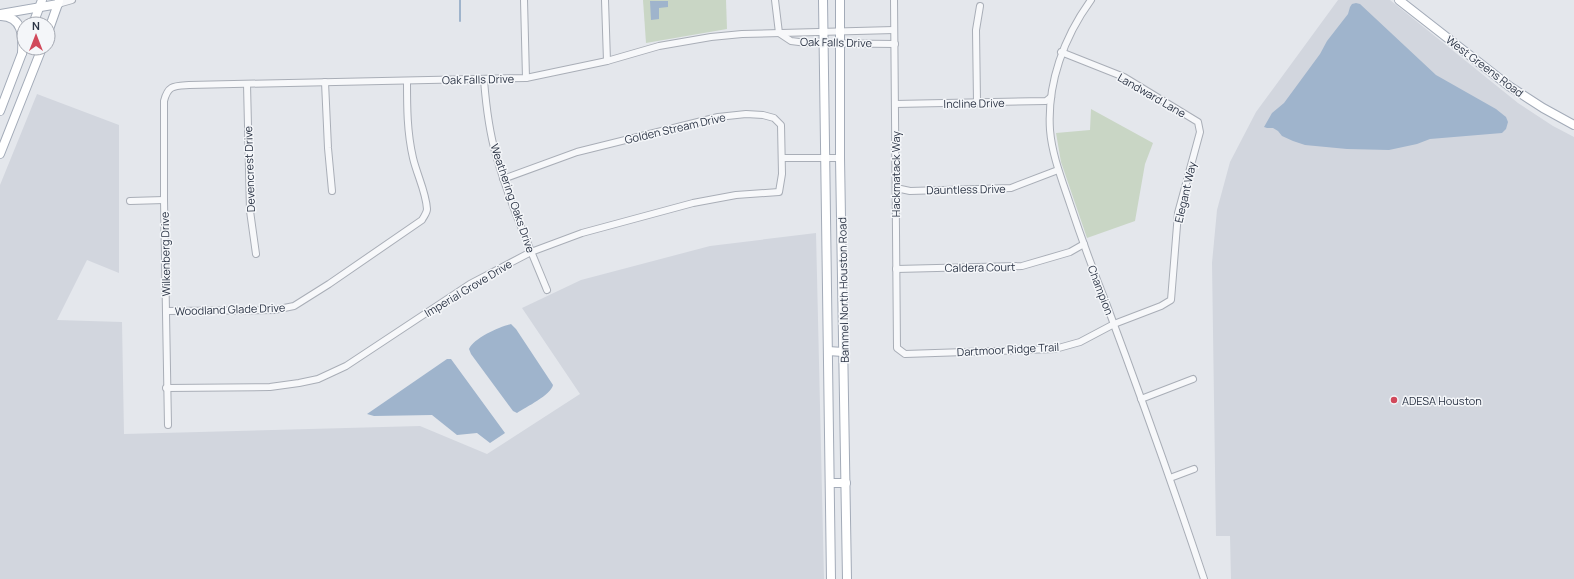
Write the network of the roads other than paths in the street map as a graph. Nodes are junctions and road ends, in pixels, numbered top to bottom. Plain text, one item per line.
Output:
1 (72, 0) edge
2 (524, 0) edge
3 (605, 0) edge
4 (775, 0) edge
5 (824, 0) edge
6 (840, 0) edge
7 (894, 0) edge
8 (1091, 0) edge
9 (1399, 0) edge
10 (59, 2) edge
11 (41, 4) edge
12 (980, 6) dead end
13 (0, 15) edge
14 (36, 16) edge
15 (54, 16) edge
16 (16, 22) edge
17 (894, 30) junction
18 (824, 31) junction
19 (840, 31) junction
20 (779, 33) junction
21 (824, 43) junction
22 (840, 43) junction
23 (894, 44) junction
24 (1062, 52) junction
25 (21, 56) edge
26 (39, 56) edge
27 (607, 61) junction
28 (526, 78) junction
29 (484, 80) junction
30 (408, 81) junction
31 (325, 82) junction
32 (247, 84) junction
33 (172, 87) joint
34 (1051, 97) junction
35 (977, 102) junction
36 (895, 104) junction
37 (0, 111) edge
38 (1198, 122) joint
39 (1574, 125) edge
40 (0, 154) edge
41 (782, 158) junction
42 (825, 158) junction
43 (840, 158) junction
44 (1058, 170) junction
45 (504, 179) junction
46 (896, 188) junction
47 (332, 191) dead end
48 (779, 192) joint
49 (164, 200) junction
50 (130, 201) dead end
51 (1084, 244) junction
52 (531, 252) junction
53 (256, 254) dead end
54 (896, 269) junction
55 (547, 290) dead end
56 (1161, 306) joint
57 (166, 311) junction
58 (1114, 324) junction
59 (897, 348) joint
60 (828, 351) junction
61 (844, 352) junction
62 (1193, 379) dead end
63 (166, 388) junction
64 (1141, 398) junction
65 (168, 425) dead end
66 (1194, 469) dead end
67 (1170, 478) junction
68 (830, 483) junction
69 (846, 483) junction
70 (831, 579) edge
71 (847, 579) edge
72 (1204, 579) edge

1 - 10 street
2 - 28 street
3 - 27 street
4 - 20 street
5 - 18 main road, Bammel North Houston Road
6 - 19 main road, Bammel North Houston Road
7 - 17 street, Hackmatack Way
8 - 24 street, Champion
9 - 39 main road, West Greens Road
10 - 11 main road
10 - 15 main road
11 - 13 main road
11 - 14 main road
12 - 35 street
13 - 16 main road
17 - 19 street, Oak Falls Drive
17 - 23 street, Hackmatack Way
18 - 19 street, Oak Falls Drive
18 - 20 street, Oak Falls Drive
18 - 21 main road, Bammel North Houston Road
19 - 22 main road, Bammel North Houston Road
20 - 21 street, Oak Falls Drive
20 - 27 street, Oak Falls Drive
21 - 22 street, Oak Falls Drive
21 - 42 main road, Bammel North Houston Road
22 - 23 street, Oak Falls Drive
22 - 43 main road, Bammel North Houston Road
23 - 36 street, Hackmatack Way
24 - 34 street, Champion
24 - 38 street, Landward Lane
25 - 37 main road
26 - 40 main road
27 - 28 street, Oak Falls Drive
28 - 29 street, Oak Falls Drive
29 - 30 street, Oak Falls Drive
29 - 45 street, Weathering Oaks Drive
30 - 31 street, Oak Falls Drive
30 - 57 street, Woodland Glade Drive
31 - 32 street, Oak Falls Drive
31 - 47 street
32 - 33 street, Oak Falls Drive
32 - 53 street, Devencrest Drive
33 - 49 street, Wilkenberg Drive
34 - 35 street, Incline Drive
34 - 44 street, Champion
35 - 36 street, Incline Drive
36 - 46 street, Hackmatack Way
38 - 56 street, Elegant Way
41 - 42 street
41 - 45 street, Golden Stream Drive
41 - 48 street, Golden Stream Drive
42 - 43 street
42 - 60 main road, Bammel North Houston Road
43 - 61 main road, Bammel North Houston Road
44 - 46 street, Dauntless Drive
44 - 51 street, Champion
45 - 52 street, Weathering Oaks Drive
46 - 54 street, Hackmatack Way
48 - 52 street, Imperial Grove Drive
49 - 50 street
49 - 57 street, Wilkenberg Drive
51 - 54 street, Caldera Court
51 - 58 street, Champion
52 - 55 street, Weathering Oaks Drive
52 - 63 street, Imperial Grove Drive
54 - 59 street, Hackmatack Way
56 - 58 street, Dartmoor Ridge Trail
57 - 63 street, Wilkenberg Drive
58 - 59 street, Dartmoor Ridge Trail
58 - 64 street, Champion
60 - 61 main road
60 - 68 main road, Bammel North Houston Road
61 - 69 main road, Bammel North Houston Road
62 - 64 street
63 - 65 street, Wilkenberg Drive
64 - 67 street, Champion
66 - 67 street
67 - 72 street, Champion
68 - 69 main road
68 - 70 main road, Bammel North Houston Road
69 - 71 main road, Bammel North Houston Road

